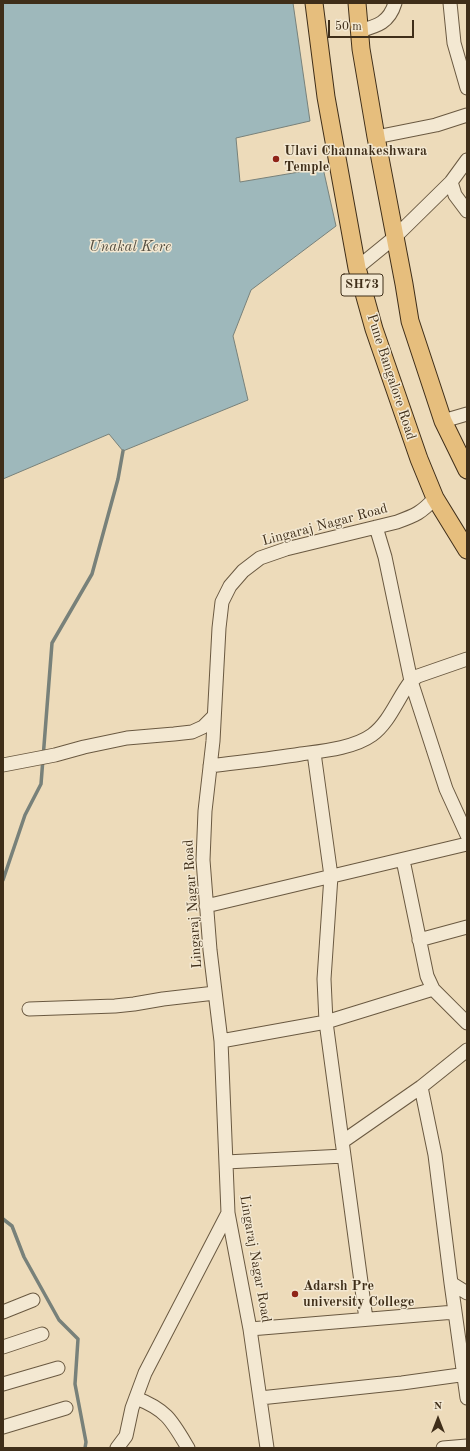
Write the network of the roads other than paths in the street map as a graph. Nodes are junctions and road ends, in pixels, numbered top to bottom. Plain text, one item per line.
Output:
1 (314, 3) edge
2 (357, 3) edge
3 (395, 3) edge
4 (450, 3) edge
5 (359, 30) junction
6 (467, 88) edge
7 (467, 115) edge
8 (376, 137) junction
9 (465, 164) edge
10 (451, 182) junction
11 (467, 211) edge
12 (395, 237) junction
13 (357, 268) junction
14 (467, 414) edge
15 (443, 421) junction
16 (467, 470) edge
17 (435, 498) junction
18 (376, 527) junction
19 (467, 550) edge
20 (467, 659) edge
21 (411, 681) junction
22 (214, 716) junction
23 (314, 753) junction
24 (3, 765) edge
25 (210, 766) junction
26 (467, 835) edge
27 (467, 844) edge
28 (403, 860) junction
29 (331, 876) junction
30 (206, 906) junction
31 (467, 927) edge
32 (419, 940) junction
33 (433, 989) junction
34 (215, 993) junction
35 (29, 1009) dead end
36 (326, 1022) junction
37 (467, 1023) edge
38 (221, 1041) junction
39 (467, 1050) edge
40 (421, 1087) junction
41 (342, 1142) junction
42 (344, 1156) junction
43 (226, 1162) junction
44 (228, 1213) junction
45 (451, 1283) junction
46 (467, 1293) edge
47 (33, 1300) dead end
48 (3, 1312) edge
49 (455, 1312) junction
50 (366, 1319) junction
51 (250, 1329) junction
52 (42, 1334) dead end
53 (3, 1347) edge
54 (58, 1368) dead end
55 (466, 1374) edge
56 (3, 1384) edge
57 (136, 1398) junction
58 (260, 1398) junction
59 (467, 1398) edge
60 (66, 1408) dead end
61 (3, 1428) edge
62 (126, 1442) edge
63 (467, 1446) edge
64 (117, 1448) edge
65 (188, 1448) edge
66 (267, 1448) edge
67 (443, 1448) edge

1 - 13 main road, Pune Bangalore Road / SH73
2 - 5 main road, SH73
3 - 5 street
4 - 6 street
5 - 8 main road, SH73
7 - 8 street
8 - 12 main road, SH73
9 - 10 street
10 - 11 street
10 - 12 street
12 - 13 street
12 - 15 main road, SH73
13 - 17 main road, Pune Bangalore Road / SH73
14 - 15 street
15 - 16 main road, SH73
17 - 18 street, Lingaraj Nagar Road
17 - 19 main road, Pune Bangalore Road / SH73
18 - 21 street
18 - 22 street, Lingaraj Nagar Road
20 - 21 street
21 - 23 street
21 - 26 street
22 - 24 street
22 - 25 street, Lingaraj Nagar Road
23 - 25 street
23 - 29 street
25 - 30 street, Lingaraj Nagar Road
27 - 28 street
28 - 29 street
28 - 32 street
29 - 30 street
29 - 36 street
30 - 34 street, Lingaraj Nagar Road
31 - 32 street
32 - 33 street
33 - 36 street
33 - 37 street
34 - 35 street
34 - 38 street, Lingaraj Nagar Road
36 - 38 street
36 - 41 street
38 - 43 street, Lingaraj Nagar Road
39 - 40 street
40 - 41 street
40 - 45 street
41 - 42 street
42 - 43 street
42 - 50 street
43 - 44 street, Lingaraj Nagar Road
44 - 51 street, Lingaraj Nagar Road
44 - 57 street
45 - 46 street
45 - 49 street
47 - 48 street
49 - 50 street
49 - 55 street
50 - 51 street
51 - 58 street, Lingaraj Nagar Road
52 - 53 street
54 - 56 street
55 - 58 street
55 - 59 street
57 - 62 street
57 - 65 street
58 - 66 street, Lingaraj Nagar Road
60 - 61 street
62 - 64 street
63 - 67 street

